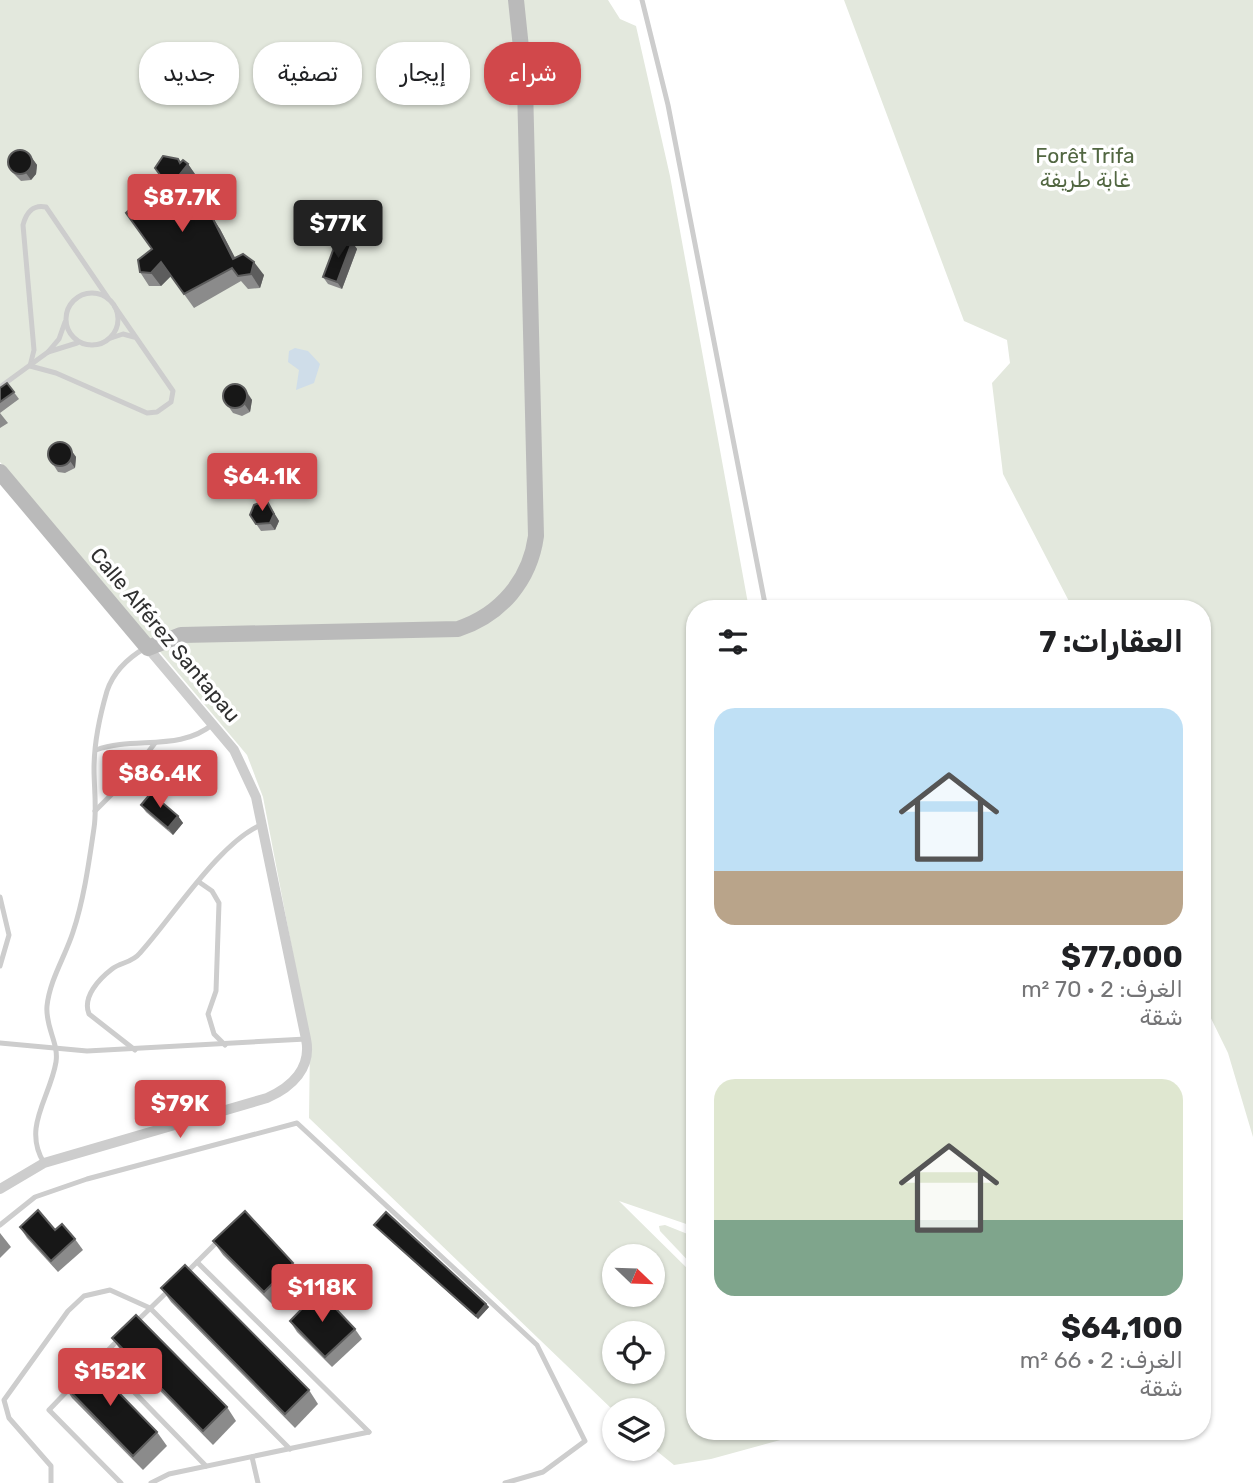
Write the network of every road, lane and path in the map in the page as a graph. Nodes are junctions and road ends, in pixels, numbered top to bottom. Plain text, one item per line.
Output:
1 (516, 0) edge
2 (642, 0) edge
3 (108, 298) junction
4 (116, 307) junction
5 (66, 319) junction
6 (134, 337) junction
7 (108, 339) junction
8 (86, 344) junction
9 (48, 352) junction
10 (30, 366) junction
11 (0, 387) edge
12 (0, 472) edge
13 (764, 600) edge
14 (148, 647) junction
15 (213, 724) junction
16 (156, 743) junction
17 (96, 750) junction
18 (95, 811) junction
19 (263, 824) junction
20 (199, 883) junction
21 (0, 897) edge
22 (0, 966) edge
23 (0, 1043) edge
24 (307, 1043) junction
25 (225, 1045) junction
26 (58, 1050) junction
27 (135, 1050) junction
28 (44, 1163) junction
29 (0, 1189) edge
30 (0, 1225) edge
31 (222, 1237) edge
32 (197, 1262) junction
33 (150, 1308) junction
34 (101, 1358) junction
35 (83, 1375) edge
36 (75, 1384) edge
37 (290, 1449) junction
38 (252, 1457) junction
39 (207, 1466) junction
40 (51, 1483) edge
41 (121, 1483) edge
42 (151, 1483) edge
43 (258, 1483) edge
44 (505, 1483) edge

1 - 14 street
2 - 13 lane
3 - 4 lane
3 - 5 lane
3 - 10 lane
4 - 6 lane
4 - 7 lane
5 - 8 lane
5 - 9 lane
6 - 7 lane
6 - 10 lane
7 - 8 lane
8 - 9 lane
9 - 10 lane
10 - 11 lane
12 - 14 street, Calle Alférez Santapau
14 - 15 street, Calle Alférez Santapau
14 - 17 lane
15 - 16 lane
15 - 19 street, Calle Alférez Santapau
16 - 17 lane
16 - 18 lane
17 - 18 lane
18 - 26 lane
19 - 20 lane
19 - 24 street, Calle Alférez Santapau
20 - 25 lane
20 - 27 lane
21 - 22 lane
23 - 26 lane
24 - 25 lane
24 - 28 street
25 - 27 lane
26 - 27 lane
26 - 28 lane
28 - 29 street
30 - 44 lane
31 - 32 lane
32 - 33 lane
32 - 37 lane
33 - 34 lane
33 - 37 lane
33 - 40 lane
34 - 35 lane
34 - 39 lane
36 - 41 lane
37 - 38 lane
38 - 39 lane
38 - 43 lane
39 - 42 lane

